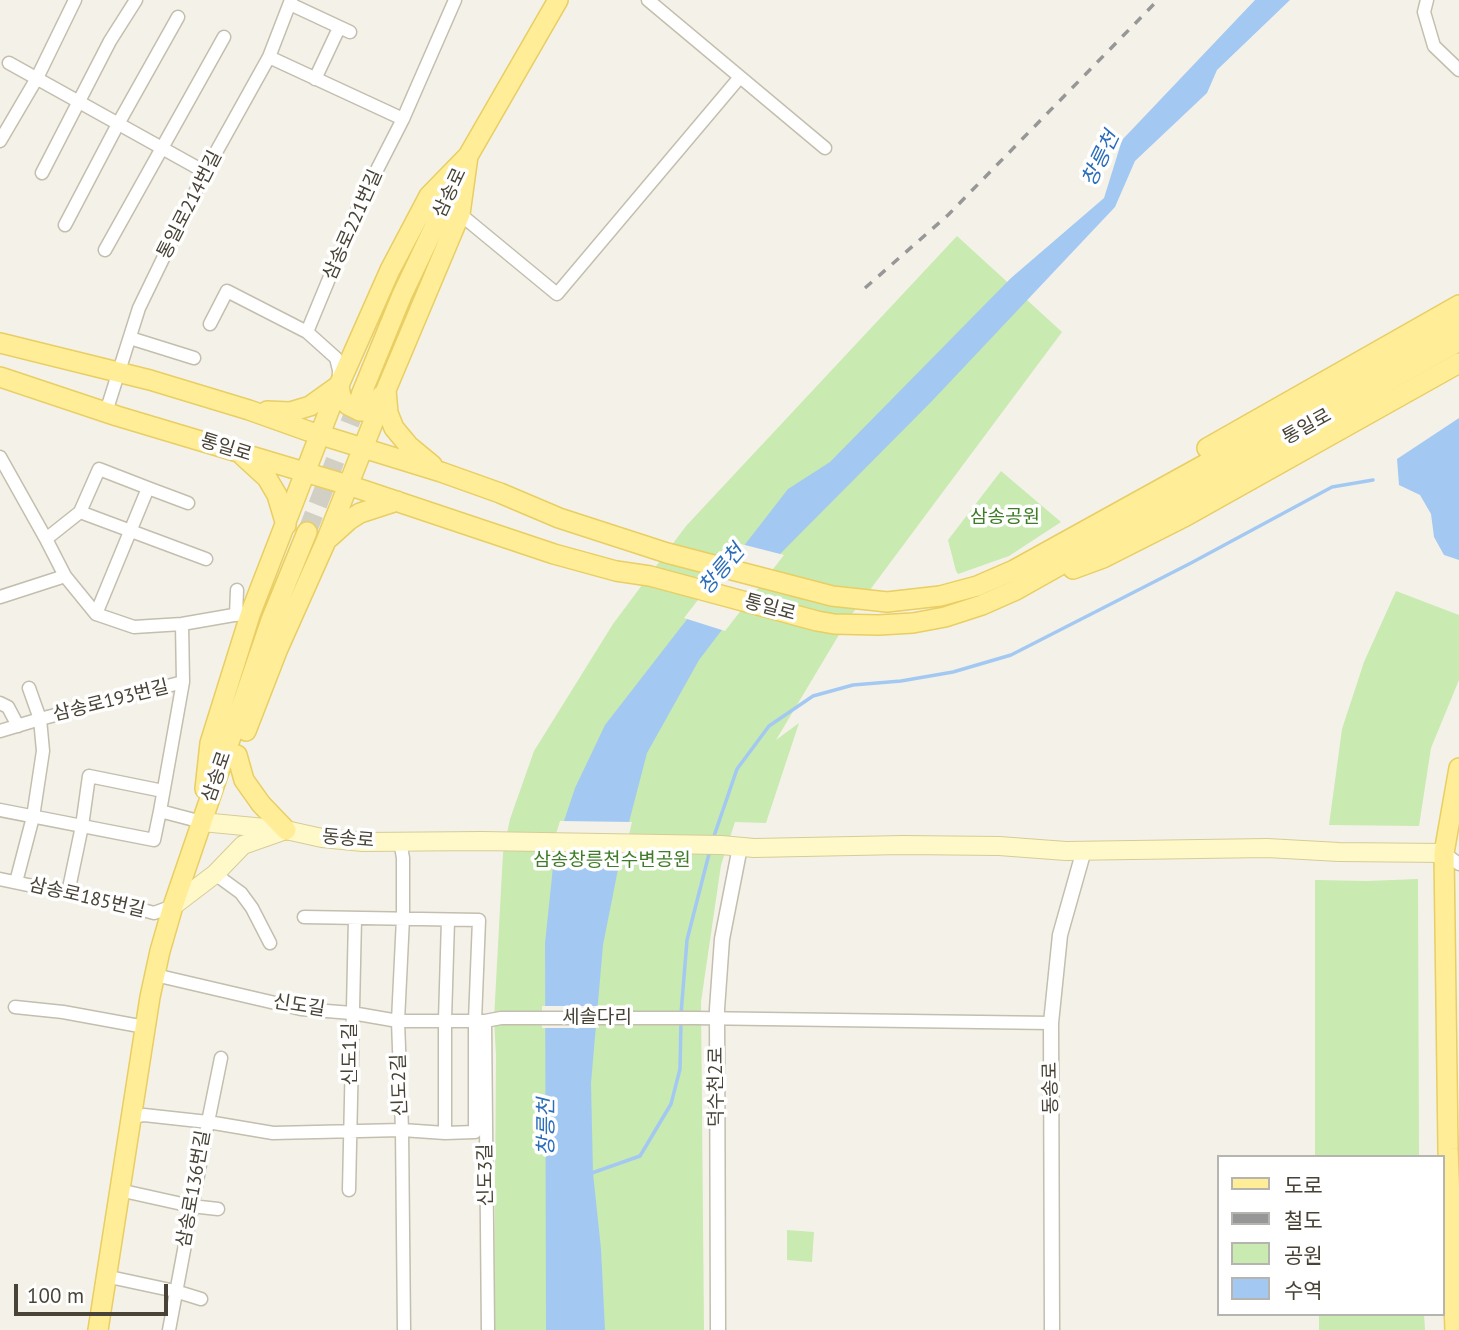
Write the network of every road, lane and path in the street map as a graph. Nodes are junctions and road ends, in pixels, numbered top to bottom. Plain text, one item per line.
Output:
1 (75, 0) edge
2 (136, 0) edge
3 (455, 0) edge
4 (558, 0) edge
5 (648, 0) edge
6 (1427, 0) edge
7 (291, 2) edge
8 (178, 17) dead end
9 (224, 37) dead end
10 (269, 57) junction
11 (9, 64) dead end
12 (1459, 70) edge
13 (740, 77) junction
14 (37, 78) junction
15 (315, 79) junction
16 (79, 101) junction
17 (403, 119) junction
18 (118, 124) junction
19 (0, 141) edge
20 (162, 148) junction
21 (825, 148) dead end
22 (468, 156) junction
23 (205, 172) junction
24 (42, 173) dead end
25 (460, 214) junction
26 (65, 225) dead end
27 (105, 250) dead end
28 (1459, 305) edge
29 (210, 324) dead end
30 (1459, 324) edge
31 (306, 332) junction
32 (130, 338) junction
33 (1459, 341) edge
34 (0, 343) edge
35 (345, 355) junction
36 (194, 358) dead end
37 (1459, 363) edge
38 (119, 372) junction
39 (0, 377) edge
40 (339, 385) junction
41 (386, 390) junction
42 (361, 395) tunnel mouth
43 (249, 410) junction
44 (106, 412) junction
45 (320, 434) junction
46 (363, 447) junction
47 (237, 450) junction
48 (0, 457) edge
49 (306, 472) junction
50 (441, 472) junction
51 (348, 485) junction
52 (148, 488) junction
53 (397, 501) junction
54 (188, 503) dead end
55 (80, 512) junction
56 (286, 525) junction
57 (131, 531) junction
58 (307, 532) tunnel mouth
59 (46, 539) junction
60 (326, 541) junction
61 (206, 559) dead end
62 (1014, 569) junction
63 (65, 576) junction
64 (237, 590) dead end
65 (1016, 590) junction
66 (0, 597) edge
67 (243, 613) junction
68 (96, 614) junction
69 (182, 624) junction
70 (183, 682) junction
71 (29, 688) dead end
72 (0, 703) edge
73 (40, 719) junction
74 (18, 726) junction
75 (0, 731) edge
76 (237, 755) junction
77 (1459, 768) edge
78 (163, 791) junction
79 (0, 810) edge
80 (160, 811) junction
81 (33, 817) junction
82 (202, 822) junction
83 (82, 825) junction
84 (286, 830) junction
85 (400, 841) junction
86 (740, 846) junction
87 (1084, 850) junction
88 (1452, 858) edge
89 (215, 874) junction
90 (0, 879) edge
91 (16, 882) junction
92 (68, 893) junction
93 (173, 906) junction
94 (304, 918) dead end
95 (355, 918) junction
96 (402, 918) junction
97 (448, 920) junction
98 (270, 943) dead end
99 (155, 975) junction
100 (1453, 1001) edge
101 (15, 1007) dead end
102 (352, 1013) junction
103 (500, 1018) joint
104 (717, 1019) junction
105 (445, 1020) junction
106 (397, 1021) junction
107 (480, 1021) junction
108 (1051, 1023) junction
109 (145, 1027) junction
110 (220, 1058) dead end
111 (1453, 1083) edge
112 (130, 1118) junction
113 (208, 1122) junction
114 (402, 1130) junction
115 (351, 1132) junction
116 (445, 1133) junction
117 (349, 1189) dead end
118 (118, 1190) junction
119 (191, 1206) junction
120 (218, 1209) dead end
121 (1455, 1248) edge
122 (105, 1276) junction
123 (175, 1291) junction
124 (201, 1299) dead end
125 (98, 1330) edge
126 (169, 1330) edge
127 (404, 1330) edge
128 (488, 1330) edge
129 (718, 1330) edge
130 (1052, 1330) edge
131 (1455, 1330) edge

1 - 14 street
2 - 16 street
3 - 17 street, 삼송로221번길
4 - 22 main road, 삼송로
5 - 13 street
6 - 12 street
7 - 10 street, 통일로214번길
7 - 15 street, 통일로214번길
8 - 18 street
9 - 20 street
10 - 15 street
10 - 23 street, 통일로214번길
11 - 14 street
13 - 21 street
13 - 25 street
14 - 16 street
14 - 19 street
15 - 17 street
16 - 18 street
16 - 24 street
17 - 31 street, 삼송로221번길
18 - 20 street
18 - 26 street
20 - 23 street
20 - 27 street
22 - 25 main road
22 - 35 main road
22 - 42 main road, 삼송로
23 - 32 street, 통일로214번길
25 - 41 main road
28 - 62 main road
29 - 31 street
30 - 62 main road, 통일로
31 - 35 street
32 - 36 street
32 - 38 street, 통일로214번길
33 - 65 main road, 통일로
34 - 38 main road, 통일로
35 - 40 main road
37 - 65 main road
38 - 43 main road, 통일로
38 - 44 street, 통일로214번길
39 - 44 main road, 통일로
40 - 41 main road
40 - 43 main road
40 - 45 main road
41 - 46 main road
41 - 50 main road
43 - 45 main road, 통일로
44 - 47 main road, 통일로
45 - 46 main road, 통일로
45 - 49 main road
46 - 50 main road, 통일로
46 - 51 main road
47 - 49 main road, 통일로
47 - 56 main road
48 - 59 street
49 - 51 main road, 통일로
49 - 56 main road
50 - 62 main road, 통일로
51 - 53 main road, 통일로
51 - 60 main road
52 - 54 street
52 - 55 street
52 - 57 street
53 - 60 main road
53 - 65 main road, 통일로
55 - 57 street
55 - 59 street
56 - 60 main road
56 - 67 main road
57 - 61 street
57 - 68 street
58 - 82 main road, 삼송로
59 - 63 street
60 - 76 main road
63 - 66 street
63 - 68 street
64 - 67 street
67 - 69 street
67 - 82 main road
68 - 69 street
69 - 70 street, 삼송로193번길
70 - 73 street, 삼송로193번길
70 - 78 street, 삼송로193번길
71 - 73 street, 삼송로193번길
72 - 74 street
73 - 74 street, 삼송로193번길
73 - 81 street, 삼송로193번길
74 - 75 street, 삼송로193번길
76 - 82 main road
76 - 84 main road
77 - 88 main road
78 - 80 street, 삼송로193번길
78 - 83 street
79 - 81 street
80 - 82 street
80 - 83 street
81 - 83 street
81 - 91 street, 삼송로193번길
82 - 84 main road, 동송로
82 - 93 main road, 삼송로
83 - 92 street
84 - 85 main road, 동송로
84 - 89 main road
85 - 86 main road, 동송로
85 - 96 street, 신도2길
86 - 87 main road
86 - 104 street, 덕수천2로
87 - 88 main road
87 - 108 street, 동송로
88 - 100 main road
89 - 93 main road
89 - 98 street
90 - 91 street, 삼송로185번길
91 - 92 street, 삼송로185번길
92 - 93 street, 삼송로185번길
93 - 99 main road, 삼송로
94 - 95 street
95 - 96 street
95 - 102 street, 신도1길
96 - 97 street
96 - 106 street, 신도2길
97 - 105 street
97 - 107 street, 신도3길
99 - 102 street, 신도길
99 - 109 main road, 삼송로
100 - 111 main road
101 - 109 street
102 - 106 street, 신도길
102 - 115 street, 신도1길
103 - 104 street, 세솔다리
103 - 107 street, 신도길
104 - 108 street, 세솔다리
104 - 129 street, 덕수천2로
105 - 106 street, 신도길
105 - 107 street, 신도길
105 - 116 street
106 - 114 street, 신도2길
107 - 116 street, 신도3길
107 - 128 street, 신도3길
108 - 130 street, 동송로
109 - 112 main road, 삼송로
110 - 113 street
111 - 121 main road
112 - 113 street, 삼송로136번길
112 - 118 main road, 삼송로
113 - 115 street
113 - 119 street, 삼송로136번길
114 - 115 street
114 - 116 street
114 - 127 street, 신도2길
115 - 117 street, 신도1길
118 - 119 street
118 - 122 main road, 삼송로
119 - 120 street
119 - 123 street, 삼송로136번길
121 - 131 main road
122 - 123 street
122 - 125 main road, 삼송로
123 - 124 street
123 - 126 street, 삼송로136번길

